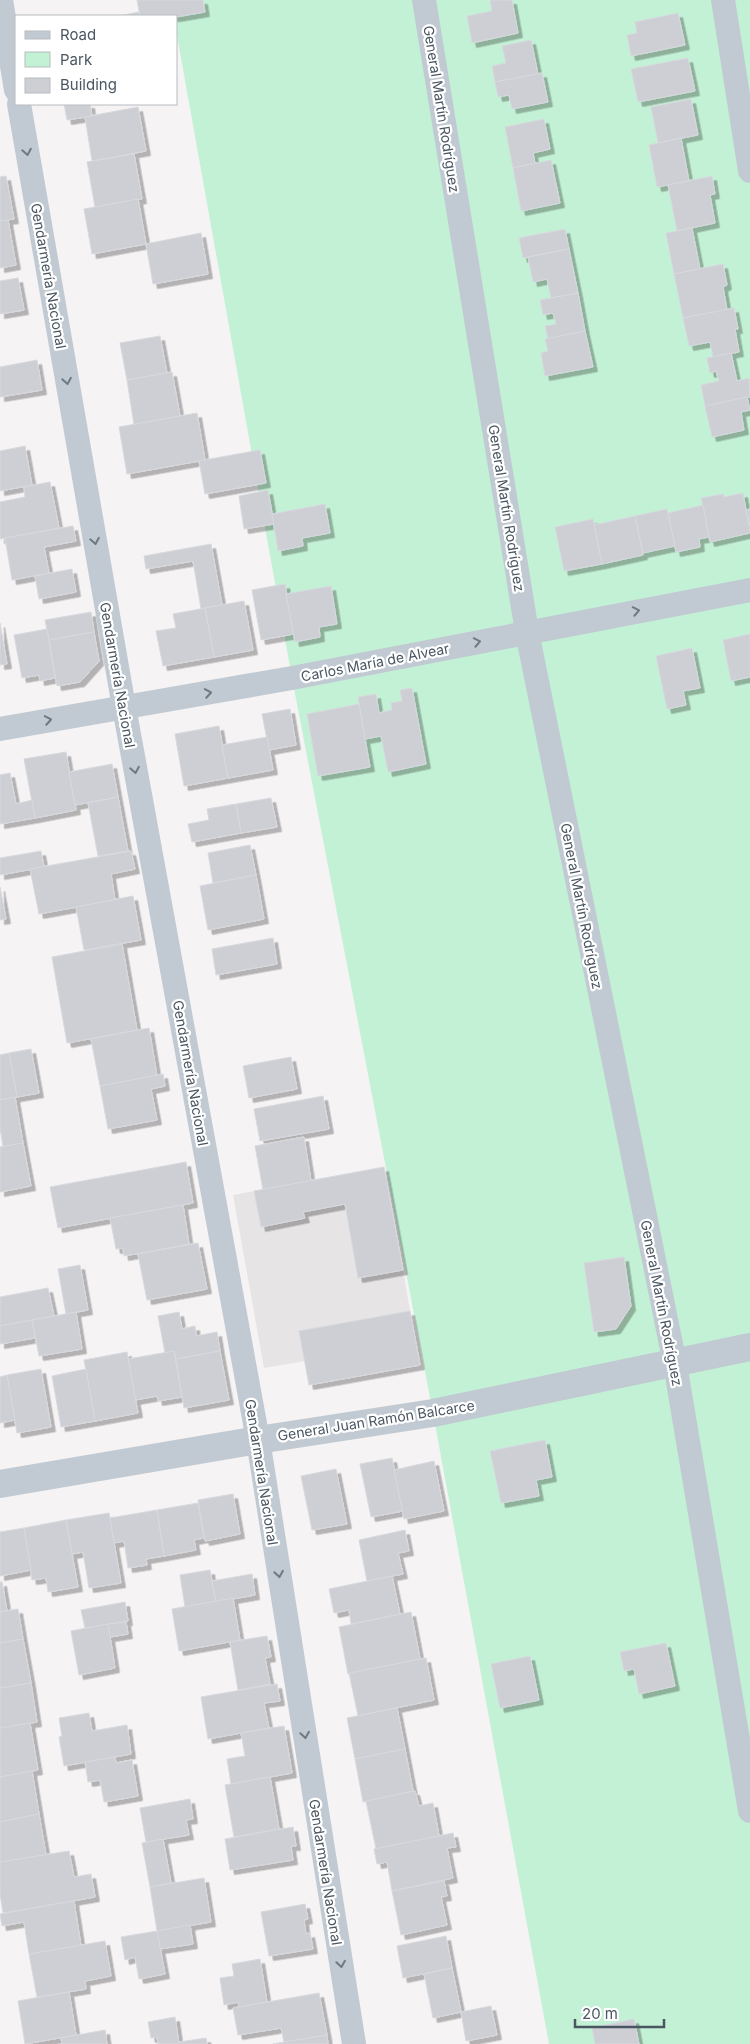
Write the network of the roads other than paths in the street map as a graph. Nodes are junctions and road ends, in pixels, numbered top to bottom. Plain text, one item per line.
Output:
1 (0, 0) edge
2 (424, 0) edge
3 (723, 0) edge
4 (15, 84) edge
5 (19, 105) edge
6 (750, 171) edge
7 (750, 590) edge
8 (527, 632) junction
9 (124, 707) junction
10 (0, 729) edge
11 (750, 1347) edge
12 (675, 1364) junction
13 (258, 1440) junction
14 (0, 1484) edge
15 (750, 1811) edge
16 (354, 2044) edge

1 - 4 street
2 - 8 street, General Martín Rodríguez
3 - 6 street
5 -> 9 street, Gendarmería Nacional
8 -> 7 street, Carlos María de Alvear
9 -> 8 street, Carlos María de Alvear
8 - 12 street, General Martín Rodríguez
10 -> 9 street, Carlos María de Alvear
9 -> 13 street, Gendarmería Nacional
11 - 12 street, General Juan Ramón Balcarce
12 - 13 street, General Juan Ramón Balcarce
12 - 15 street, General Martín Rodríguez
13 - 14 street, General Juan Ramón Balcarce
13 -> 16 street, Gendarmería Nacional

